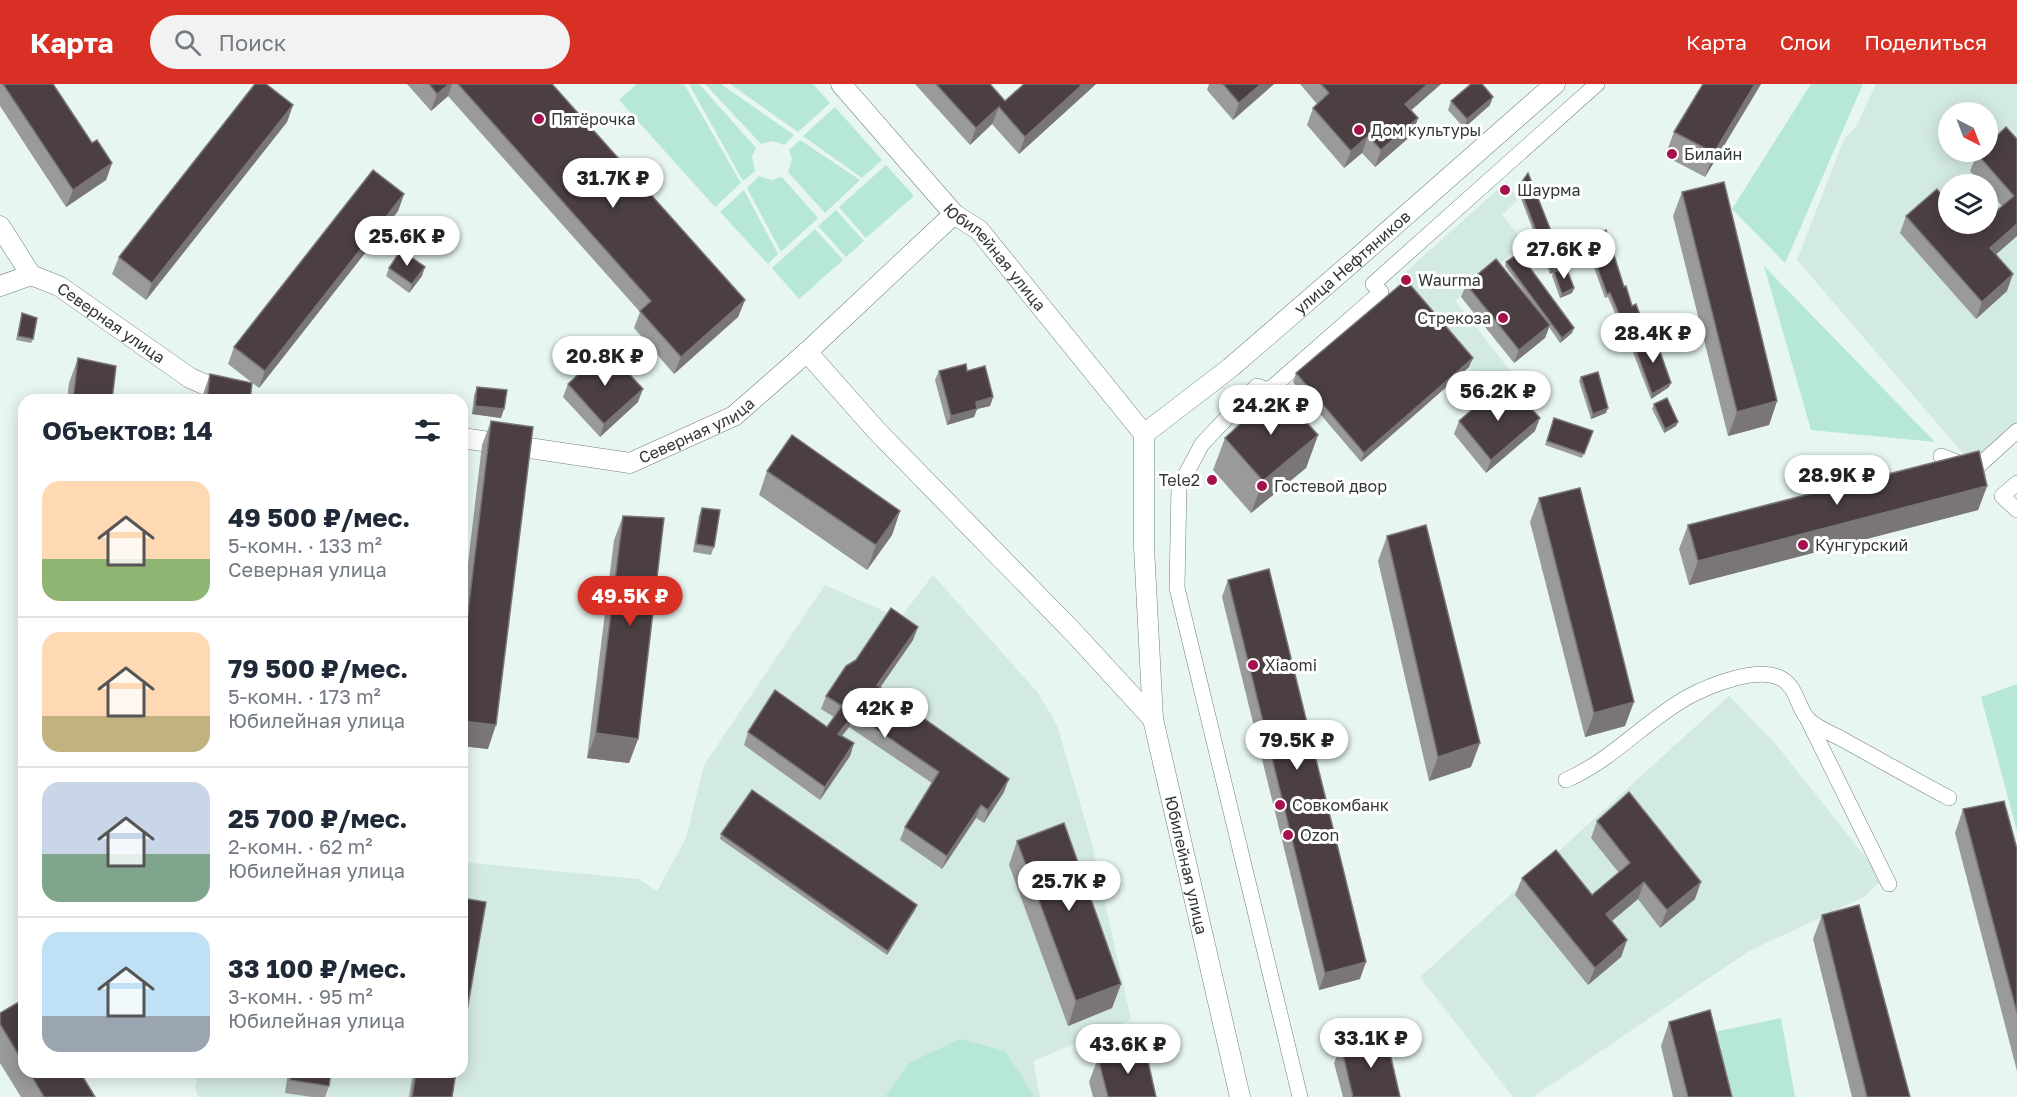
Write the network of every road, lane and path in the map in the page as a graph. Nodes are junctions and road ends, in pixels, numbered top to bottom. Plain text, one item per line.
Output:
1 (841, 84) edge
2 (1555, 84) edge
3 (1597, 84) edge
4 (954, 214) junction
5 (0, 226) edge
6 (31, 275) junction
7 (0, 286) edge
8 (807, 352) junction
9 (227, 394) edge
10 (2017, 431) edge
11 (1144, 434) junction
12 (468, 439) edge
13 (1941, 456) dead end
14 (2017, 483) edge
15 (2017, 510) edge
16 (1153, 719) junction
17 (1808, 720) junction
18 (1566, 780) dead end
19 (1949, 798) dead end
20 (1889, 884) dead end
21 (1240, 1097) edge
22 (1300, 1097) edge

1 - 4 street, Юбилейная улица
2 - 11 street, улица Нефтяников
3 - 22 street
4 - 8 street, Северная улица
4 - 11 street, Юбилейная улица
5 - 6 street
6 - 7 street
6 - 9 street, Северная улица
8 - 12 street, Северная улица
8 - 16 street
10 - 13 street
11 - 16 street, Юбилейная улица
14 - 15 street
16 - 21 street, Юбилейная улица
17 - 18 street
17 - 19 street
17 - 20 street

